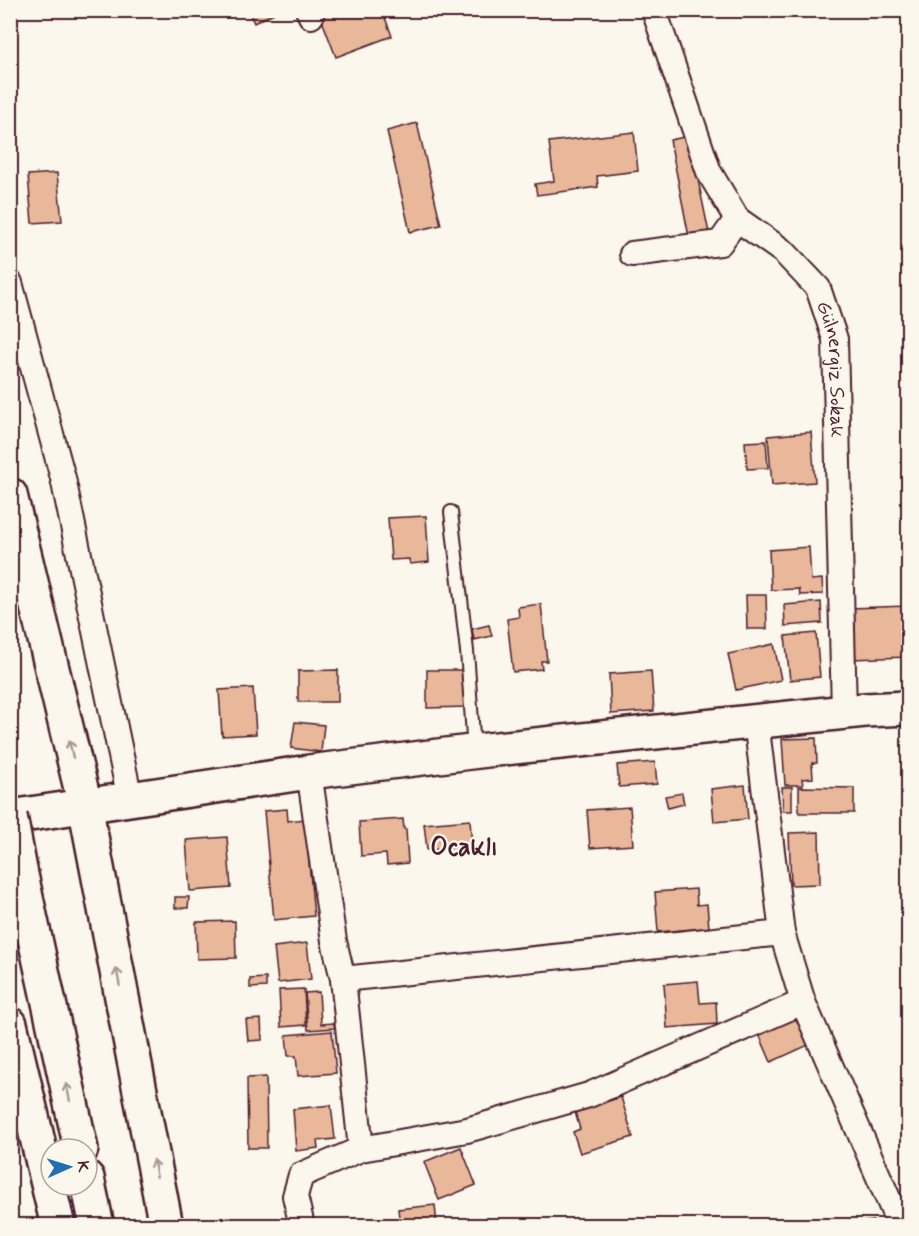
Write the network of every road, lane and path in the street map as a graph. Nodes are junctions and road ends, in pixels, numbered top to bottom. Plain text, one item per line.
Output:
1 (654, 10) edge
2 (737, 219) junction
3 (632, 254) dead end
4 (10, 283) edge
5 (10, 495) edge
6 (451, 512) dead end
7 (909, 708) edge
8 (844, 712) junction
9 (756, 722) junction
10 (474, 751) junction
11 (309, 772) junction
12 (130, 799) junction
13 (85, 806) junction
14 (10, 817) edge
15 (782, 933) junction
16 (343, 980) junction
17 (803, 1002) junction
18 (10, 1024) edge
19 (78, 1137) edge
20 (361, 1149) junction
21 (91, 1197) edge
22 (58, 1226) edge
23 (98, 1226) edge
24 (166, 1226) edge
25 (302, 1226) edge
26 (900, 1226) edge

1 - 2 street, Gülnergiz Sokak
2 - 3 street
2 - 8 street, Gülnergiz Sokak
4 - 12 street
13 -> 5 main road
6 - 10 lane
7 - 8 main road
8 - 9 main road
9 - 10 main road
9 - 15 street
10 - 11 main road
11 - 12 main road
11 - 16 street
12 - 13 main road
13 - 14 main road
24 -> 13 main road
19 -> 14 main road, bridge
15 - 16 street
15 - 17 street
16 - 20 street
17 - 20 street
17 - 26 street
18 - 22 main road
20 - 25 street
21 - 23 main road

